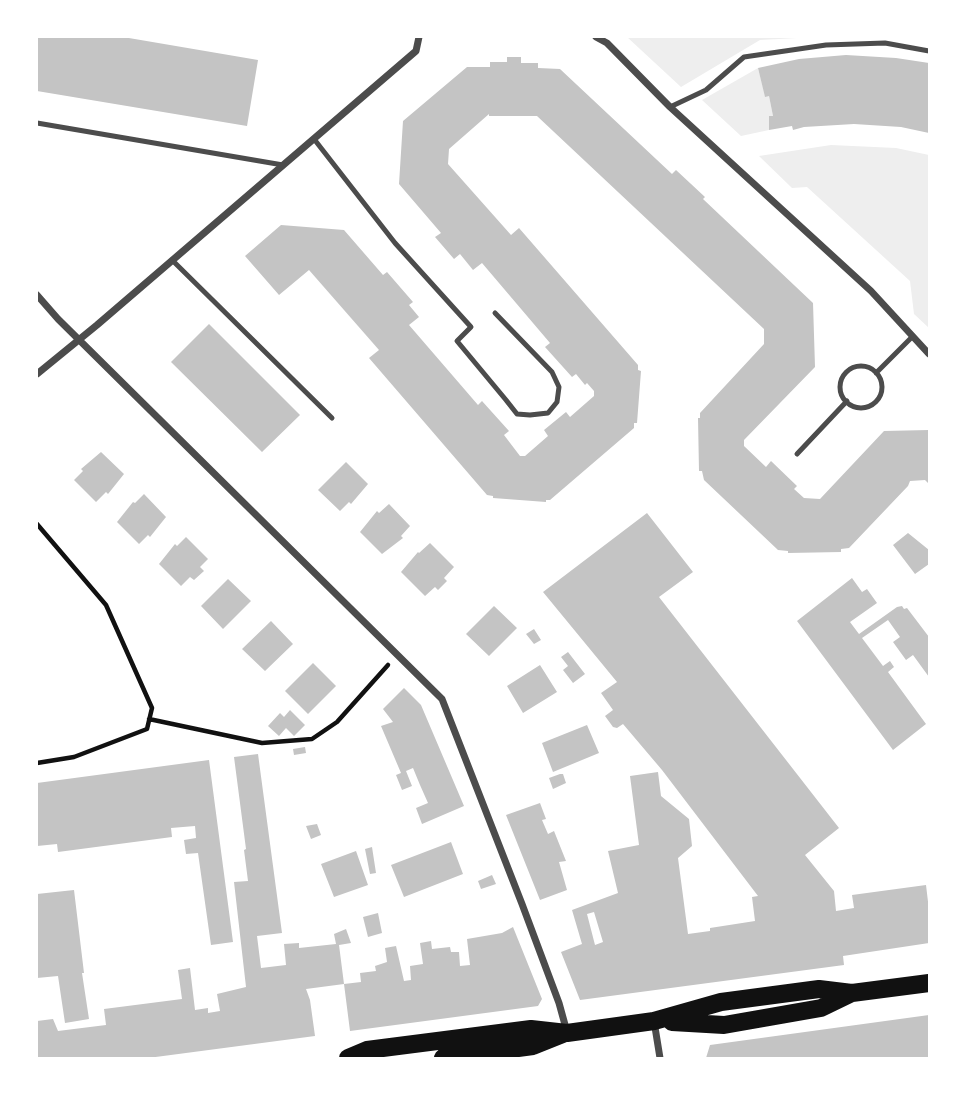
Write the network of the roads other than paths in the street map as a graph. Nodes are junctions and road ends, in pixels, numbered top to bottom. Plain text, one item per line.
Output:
1 (419, 37) edge
2 (596, 37) edge
3 (929, 51) edge
4 (670, 107) junction
5 (37, 123) edge
6 (314, 139) junction
7 (283, 165) junction
8 (172, 260) junction
9 (37, 295) edge
10 (495, 313) dead end
11 (913, 336) junction
12 (79, 339) junction
13 (929, 354) edge
14 (876, 373) junction
15 (37, 374) edge
16 (847, 401) junction
17 (332, 418) dead end
18 (797, 454) dead end
19 (929, 983) edge
20 (654, 1021) junction
21 (567, 1033) junction
22 (348, 1058) edge
23 (443, 1058) edge
24 (660, 1058) edge

1 - 6 street
2 - 4 street
3 - 4 lane
4 - 11 street
5 - 7 lane
6 - 7 street
6 - 10 lane
7 - 8 street
8 - 12 street
8 - 17 lane
9 - 12 street
11 - 13 street
11 - 14 lane
12 - 15 street
12 - 21 street
14 - 16 lane
14 - 16 lane
16 - 18 lane
19 - 20 main road
20 - 21 main road
20 - 24 street
21 - 22 main road
21 - 23 main road

